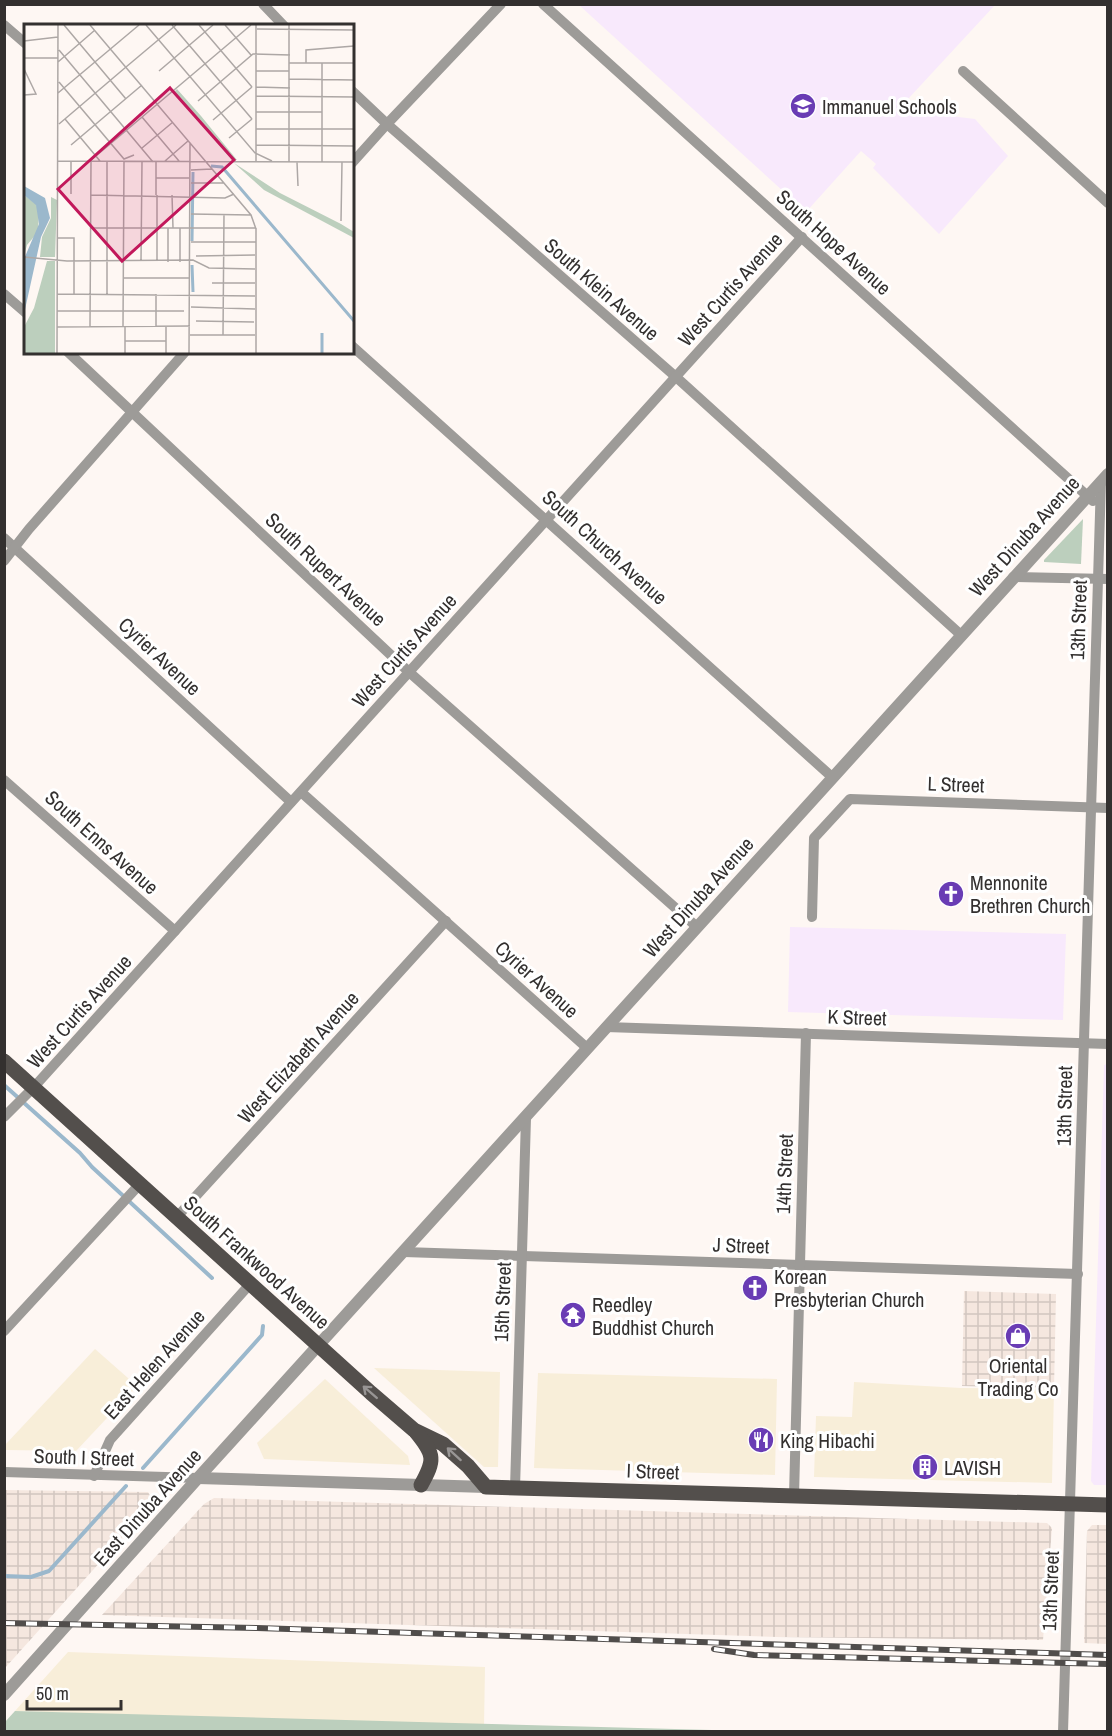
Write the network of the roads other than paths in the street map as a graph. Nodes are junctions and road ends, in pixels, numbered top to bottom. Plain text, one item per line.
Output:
1 (262, 4) edge
2 (501, 4) edge
3 (543, 4) edge
4 (282, 24) edge
5 (4, 25) edge
6 (24, 42) edge
7 (963, 71) dead end
8 (354, 93) edge
9 (387, 124) junction
10 (354, 161) edge
11 (1107, 203) edge
12 (802, 237) junction
13 (4, 294) edge
14 (24, 311) edge
15 (354, 348) edge
16 (70, 354) edge
17 (183, 354) edge
18 (676, 377) junction
19 (132, 411) junction
20 (1104, 477) edge
21 (1087, 496) junction
22 (1100, 507) junction
23 (547, 519) junction
24 (4, 538) edge
25 (16, 548) junction
26 (4, 561) edge
27 (1013, 578) junction
28 (1102, 579) edge
29 (961, 635) junction
30 (409, 672) junction
31 (832, 777) junction
32 (4, 780) edge
33 (301, 792) junction
34 (291, 802) junction
35 (1091, 808) junction
36 (1107, 808) edge
37 (812, 917) dead end
38 (446, 921) junction
39 (697, 927) junction
40 (175, 931) junction
41 (606, 1028) junction
42 (806, 1033) junction
43 (1083, 1043) junction
44 (1107, 1044) edge
45 (587, 1048) junction
46 (4, 1061) edge
47 (34, 1087) junction
48 (4, 1117) edge
49 (526, 1118) junction
50 (139, 1185) junction
51 (176, 1218) junction
52 (404, 1252) junction
53 (521, 1255) junction
54 (799, 1265) junction
55 (1078, 1274) junction
56 (251, 1283) junction
57 (4, 1331) edge
58 (319, 1346) junction
59 (414, 1430) junction
60 (4, 1472) edge
61 (94, 1476) junction
62 (198, 1478) junction
63 (421, 1485) junction
64 (486, 1487) junction
65 (515, 1488) junction
66 (794, 1496) junction
67 (1071, 1504) junction
68 (1107, 1505) edge
69 (4, 1695) edge
70 (1063, 1731) edge

1 - 4 street
2 - 9 street
3 - 12 street, South Hope Avenue
5 - 6 street
7 - 11 street
8 - 9 street, South Klein Avenue
9 - 10 street
9 - 18 street, South Klein Avenue
12 - 18 street, West Curtis Avenue
12 - 21 street, South Hope Avenue
13 - 14 street
15 - 23 street, South Church Avenue
16 - 19 street, South Rupert Avenue
17 - 19 street
18 - 23 street, West Curtis Avenue
18 - 29 street, South Klein Avenue
19 - 25 street
19 - 30 street, South Rupert Avenue
20 - 21 street, West Dinuba Avenue
20 - 22 street, 13th Street
21 - 22 street, South Hope Avenue
21 - 27 street, West Dinuba Avenue
22 - 28 street, 13th Street
23 - 30 street, West Curtis Avenue
23 - 31 street, South Church Avenue
24 - 25 street, Cyrier Avenue
25 - 26 street
25 - 34 street, Cyrier Avenue
27 - 28 street
27 - 29 street, West Dinuba Avenue
28 - 35 street, 13th Street
29 - 31 street, West Dinuba Avenue
30 - 33 street, West Curtis Avenue
30 - 39 street, South Rupert Avenue
31 - 39 street, West Dinuba Avenue
32 - 40 street, South Enns Avenue
33 - 34 street, West Curtis Avenue
33 - 38 street, Cyrier Avenue
34 - 40 street, West Curtis Avenue
35 - 36 street, L Street
35 - 37 street, L Street
35 - 43 street, 13th Street
38 - 45 street, Cyrier Avenue
38 - 51 street, West Elizabeth Avenue
39 - 41 street, West Dinuba Avenue
40 - 47 street, West Curtis Avenue
41 - 42 street, K Street
41 - 45 street, West Dinuba Avenue
42 - 43 street, K Street
42 - 54 street, 14th Street
43 - 44 street, K Street
43 - 55 street, 13th Street
45 - 49 street, West Dinuba Avenue
46 - 47 main road, South Frankwood Avenue
47 - 48 street, West Curtis Avenue
47 - 50 main road, South Frankwood Avenue
49 - 52 street, West Dinuba Avenue
49 - 53 street, 15th Street
50 - 51 main road, South Frankwood Avenue
50 - 57 street
51 - 56 main road, South Frankwood Avenue
52 - 53 street, J Street
52 - 58 street, West Dinuba Avenue
53 - 54 street, J Street
53 - 65 street, 15th Street
54 - 55 street, J Street
54 - 66 street, 14th Street
55 - 67 street, 13th Street
56 - 58 main road, South Frankwood Avenue
56 - 61 street, East Helen Avenue
59 -> 58 main road, South Frankwood Avenue
58 - 62 street, East Dinuba Avenue
59 - 63 main road
64 -> 59 main road, South Frankwood Avenue
60 - 61 street, South I Street
61 - 62 street, South I Street
62 - 63 street, I Street
62 - 69 street, East Dinuba Avenue
63 - 64 street, I Street
64 - 65 main road, I Street
65 - 66 main road, I Street
66 - 67 main road, I Street
67 - 68 main road, I Street
67 - 70 street, 13th Street

